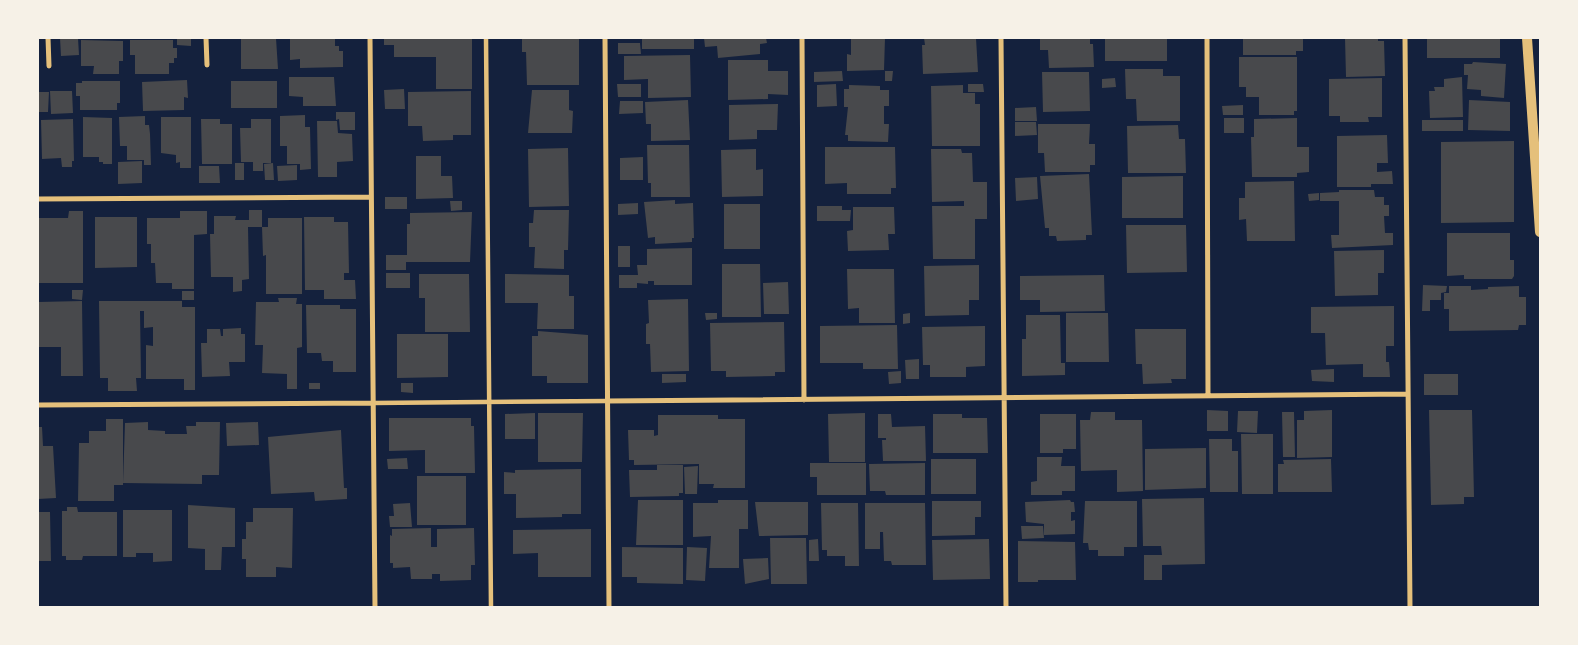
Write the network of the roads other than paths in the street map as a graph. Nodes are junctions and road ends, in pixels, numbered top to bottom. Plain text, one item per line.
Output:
1 (48, 38) edge
2 (206, 38) edge
3 (370, 38) edge
4 (486, 38) edge
5 (604, 38) edge
6 (802, 38) edge
7 (1001, 38) edge
8 (1207, 38) edge
9 (1405, 38) edge
10 (1527, 38) edge
11 (207, 65) dead end
12 (48, 66) dead end
13 (372, 197) junction
14 (38, 199) edge
15 (1540, 232) edge
16 (1408, 394) junction
17 (1208, 396) junction
18 (1004, 398) junction
19 (804, 400) junction
20 (607, 401) junction
21 (489, 402) junction
22 (373, 403) junction
23 (38, 405) edge
24 (375, 608) edge
25 (491, 608) edge
26 (609, 608) edge
27 (1006, 608) edge
28 (1410, 608) edge

1 - 12 street
2 - 11 street
3 - 13 street
4 - 21 street
5 - 20 street
6 - 19 street
7 - 18 street
8 - 17 street
9 - 16 street
10 - 15 main road
13 - 14 street
13 - 22 street
16 - 17 street
16 - 28 street
17 - 18 street
18 - 19 street
18 - 27 street
19 - 20 street
20 - 21 street
20 - 26 street
21 - 22 street
21 - 25 street
22 - 23 street
22 - 24 street

